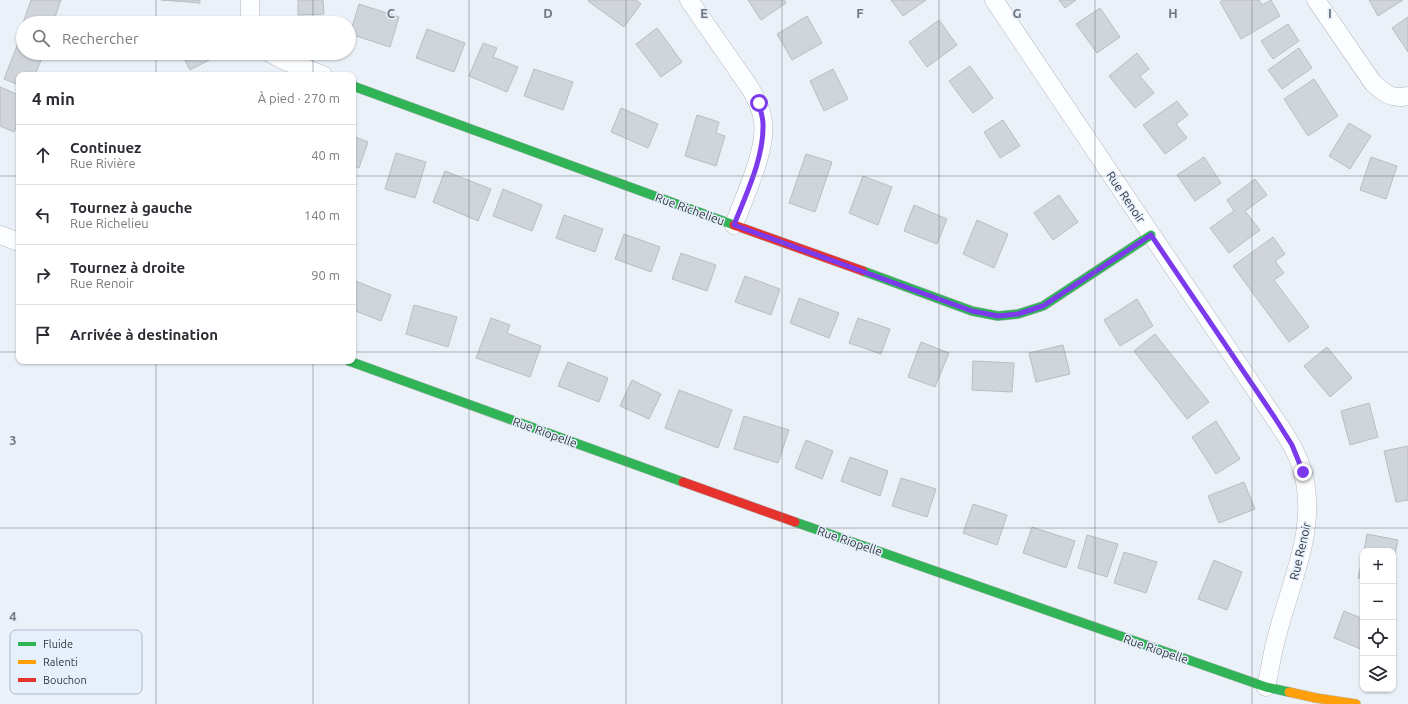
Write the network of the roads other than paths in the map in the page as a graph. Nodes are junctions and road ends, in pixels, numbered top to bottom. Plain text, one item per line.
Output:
1 (250, 0) edge
2 (689, 0) edge
3 (994, 0) edge
4 (1316, 0) edge
5 (249, 16) edge
6 (283, 60) edge
7 (315, 72) edge
8 (356, 87) edge
9 (1408, 96) edge
10 (734, 225) junction
11 (0, 235) edge
12 (1151, 235) junction
13 (16, 241) edge
14 (356, 364) edge
15 (1266, 687) junction
16 (1356, 704) edge

1 - 5 street
2 - 10 street
3 - 12 street, Rue Renoir
4 - 9 street
6 - 7 street
8 - 10 street, Rue Richelieu
10 - 12 street, Rue Richelieu
11 - 13 street
12 - 15 street, Rue Renoir
14 - 15 street, Rue Riopelle
15 - 16 street, Rue Riopelle

